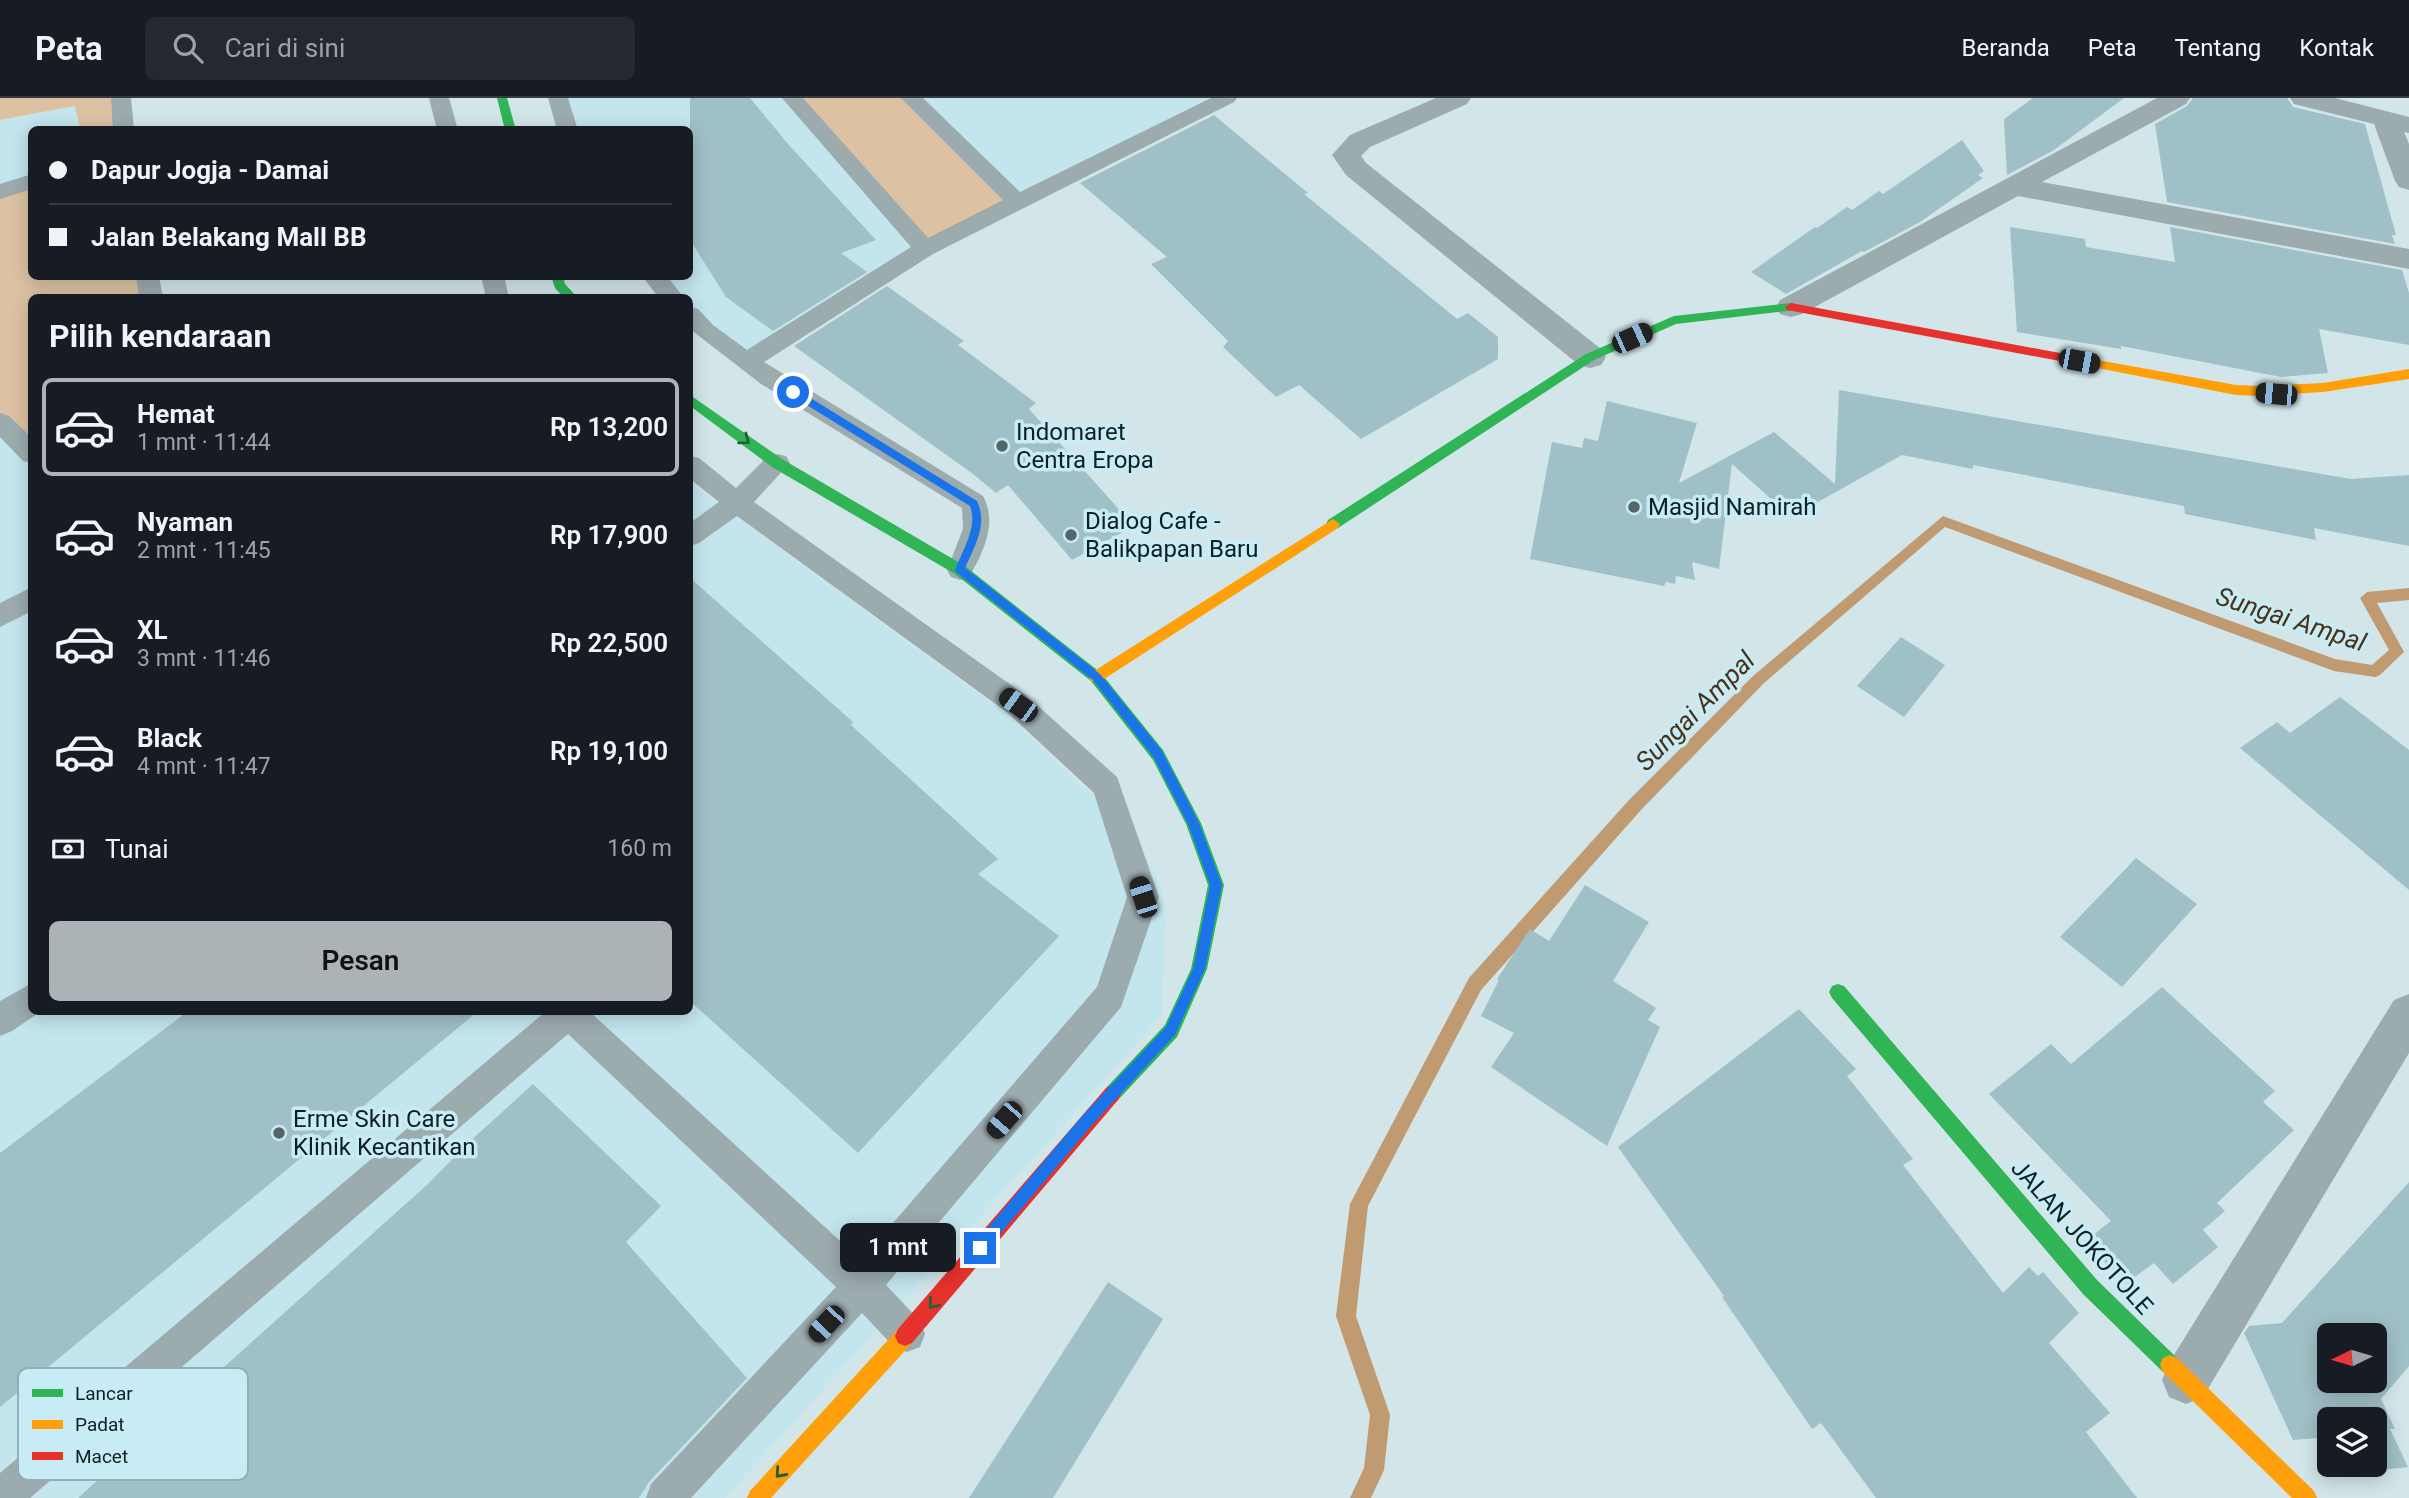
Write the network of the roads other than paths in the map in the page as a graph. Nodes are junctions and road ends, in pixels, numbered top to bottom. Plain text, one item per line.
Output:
1 (121, 98) edge
2 (439, 98) edge
3 (502, 98) edge
4 (558, 98) edge
5 (792, 98) edge
6 (911, 98) edge
7 (1227, 98) edge
8 (1458, 98) edge
9 (2177, 98) edge
10 (2303, 98) edge
11 (2398, 124) edge
12 (124, 126) edge
13 (448, 126) edge
14 (511, 126) edge
15 (567, 126) edge
16 (2409, 181) edge
17 (28, 182) edge
18 (2013, 186) junction
19 (0, 192) edge
20 (1017, 202) junction
21 (925, 249) junction
22 (2409, 259) edge
23 (557, 280) edge
24 (657, 280) edge
25 (568, 294) edge
26 (669, 294) edge
27 (1791, 307) junction
28 (695, 329) edge
29 (1590, 357) junction
30 (747, 362) junction
31 (2409, 374) edge
32 (693, 402) edge
33 (0, 422) edge
34 (28, 450) edge
35 (777, 463) junction
36 (693, 467) edge
37 (737, 503) junction
38 (693, 534) edge
39 (960, 570) junction
40 (28, 600) edge
41 (0, 616) edge
42 (1096, 677) junction
43 (1838, 992) dead end
44 (28, 1001) edge
45 (2409, 1014) edge
46 (564, 1015) edge
47 (571, 1015) edge
48 (0, 1020) edge
49 (862, 1286) junction
50 (908, 1334) junction
51 (152, 1368) edge
52 (2186, 1380) junction
53 (21, 1480) edge
54 (0, 1498) edge
55 (665, 1498) edge
56 (757, 1498) edge
57 (2307, 1498) edge

1 - 12 lane
2 - 13 lane
3 - 14 street
4 - 15 lane
5 - 21 lane
6 - 20 lane
7 - 20 lane
8 - 29 street
9 - 18 street
10 - 11 street
11 - 16 street
17 - 19 lane
18 - 22 street
18 - 27 street
20 - 21 lane
21 - 30 lane
23 - 25 street
24 - 26 lane
27 - 29 street
27 - 31 street
28 - 30 lane
29 - 42 street
30 - 39 lane
32 -> 35 street
33 - 34 lane
35 - 37 lane
35 - 39 street
36 - 37 lane
37 - 38 lane
37 - 49 lane
39 - 42 street
40 - 41 lane
42 -> 50 street
43 - 52 street, JALAN JOKOTOLE
44 - 48 lane
45 - 52 street
46 - 51 lane
47 - 49 lane
49 - 50 lane
49 - 55 lane
50 -> 56 street
52 - 57 street, JALAN JOKOTOLE
53 - 54 lane

